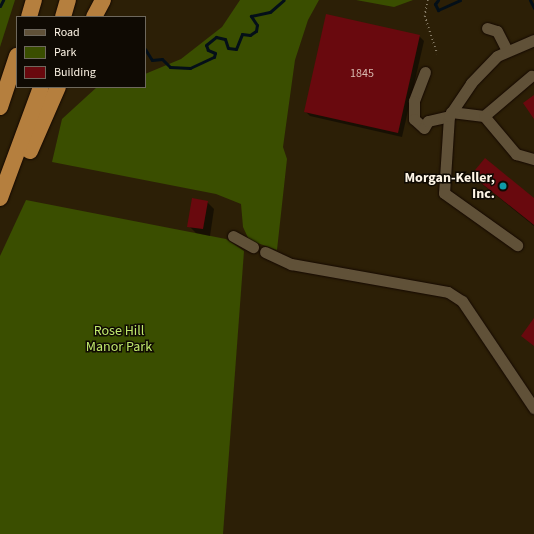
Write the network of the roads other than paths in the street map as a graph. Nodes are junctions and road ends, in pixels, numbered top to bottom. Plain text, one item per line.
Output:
1 (34, 0) edge
2 (68, 0) edge
3 (103, 0) edge
4 (29, 16) edge
5 (62, 16) edge
6 (95, 16) edge
7 (487, 28) dead end
8 (534, 40) edge
9 (507, 51) junction
10 (16, 59) edge
11 (425, 72) dead end
12 (531, 76) dead end
13 (41, 88) edge
14 (58, 88) edge
15 (0, 107) edge
16 (450, 114) junction
17 (484, 116) junction
18 (534, 158) edge
19 (2, 195) edge
20 (233, 236) dead end
21 (517, 245) dead end
22 (253, 247) dead end
23 (265, 252) dead end
24 (534, 408) edge

1 - 4 highway
2 - 5 highway
3 - 6 highway
7 - 9 street
8 - 9 street
9 - 16 street
10 - 15 highway
11 - 16 street
12 - 17 street
13 - 19 highway
14 - 19 highway
16 - 17 street
16 - 21 street
17 - 18 street
20 - 22 street
23 - 24 street

